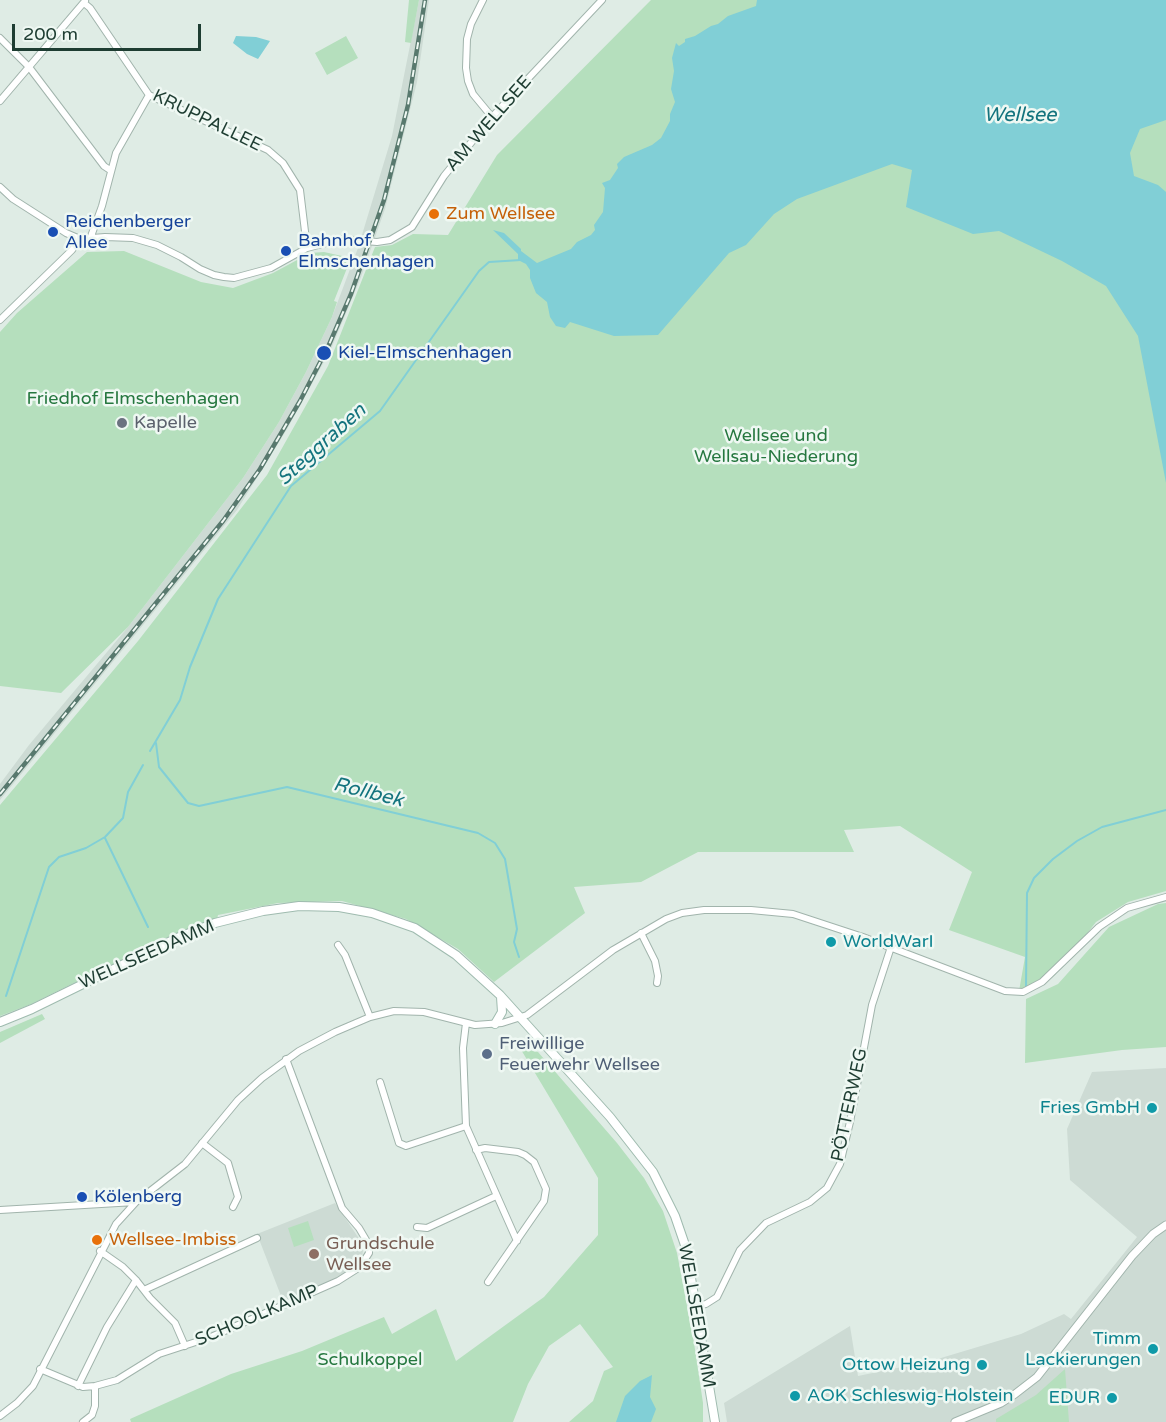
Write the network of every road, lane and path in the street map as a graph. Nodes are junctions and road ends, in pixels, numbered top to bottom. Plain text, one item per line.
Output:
1 (76, 0) edge
2 (483, 0) edge
3 (602, 0) edge
4 (84, 2) edge
5 (0, 38) edge
6 (29, 67) junction
7 (148, 95) junction
8 (0, 101) edge
9 (492, 117) junction
10 (110, 170) junction
11 (0, 187) edge
12 (80, 239) junction
13 (90, 239) junction
14 (307, 248) junction
15 (0, 320) edge
16 (1166, 897) edge
17 (641, 933) junction
18 (338, 945) dead end
19 (891, 947) junction
20 (657, 983) dead end
21 (500, 995) junction
22 (370, 1017) junction
23 (520, 1017) junction
24 (0, 1022) edge
25 (466, 1023) junction
26 (495, 1024) junction
27 (286, 1059) junction
28 (380, 1082) dead end
29 (466, 1126) junction
30 (202, 1143) junction
31 (476, 1150) junction
32 (496, 1196) junction
33 (136, 1202) junction
34 (233, 1207) dead end
35 (0, 1210) edge
36 (1166, 1225) edge
37 (417, 1227) dead end
38 (257, 1238) dead end
39 (517, 1241) junction
40 (100, 1251) junction
41 (136, 1280) junction
42 (488, 1282) dead end
43 (144, 1290) junction
44 (695, 1306) junction
45 (185, 1346) junction
46 (40, 1369) junction
47 (78, 1386) junction
48 (95, 1386) junction
49 (0, 1416) edge
50 (83, 1422) edge
51 (715, 1422) edge
52 (956, 1422) edge

1 - 4 street, KRUPPALLEE
2 - 9 street
3 - 9 street, AM WELLSEE
4 - 6 street
4 - 7 street, KRUPPALLEE
5 - 6 street
6 - 8 street
6 - 10 street
7 - 10 street
7 - 14 street, KRUPPALLEE
9 - 14 street, AM WELLSEE
10 - 13 street
11 - 12 street
12 - 13 street
12 - 15 street
13 - 14 street
16 - 19 street
17 - 19 street
17 - 20 street
17 - 23 street
18 - 22 street
19 - 44 street, PÖTTERWEG
21 - 23 main road, WELLSEEDAMM
21 - 24 main road, WELLSEEDAMM
21 - 26 main road
22 - 25 street
22 - 27 street
23 - 26 street
23 - 44 main road, WELLSEEDAMM
25 - 26 street
25 - 29 street
27 - 30 street
27 - 45 street, SCHOOLKAMP
28 - 29 street
29 - 31 street
30 - 33 street
30 - 34 street
31 - 32 street
31 - 39 street
32 - 37 street
32 - 39 street
33 - 35 street
33 - 40 street
36 - 52 street
38 - 43 street
39 - 42 street
40 - 41 street
40 - 46 street
41 - 43 street
41 - 47 street
43 - 45 street
44 - 51 main road, WELLSEEDAMM
45 - 48 street, SCHOOLKAMP
46 - 47 street, SCHOOLKAMP
46 - 49 street
47 - 48 street, SCHOOLKAMP
48 - 50 street

